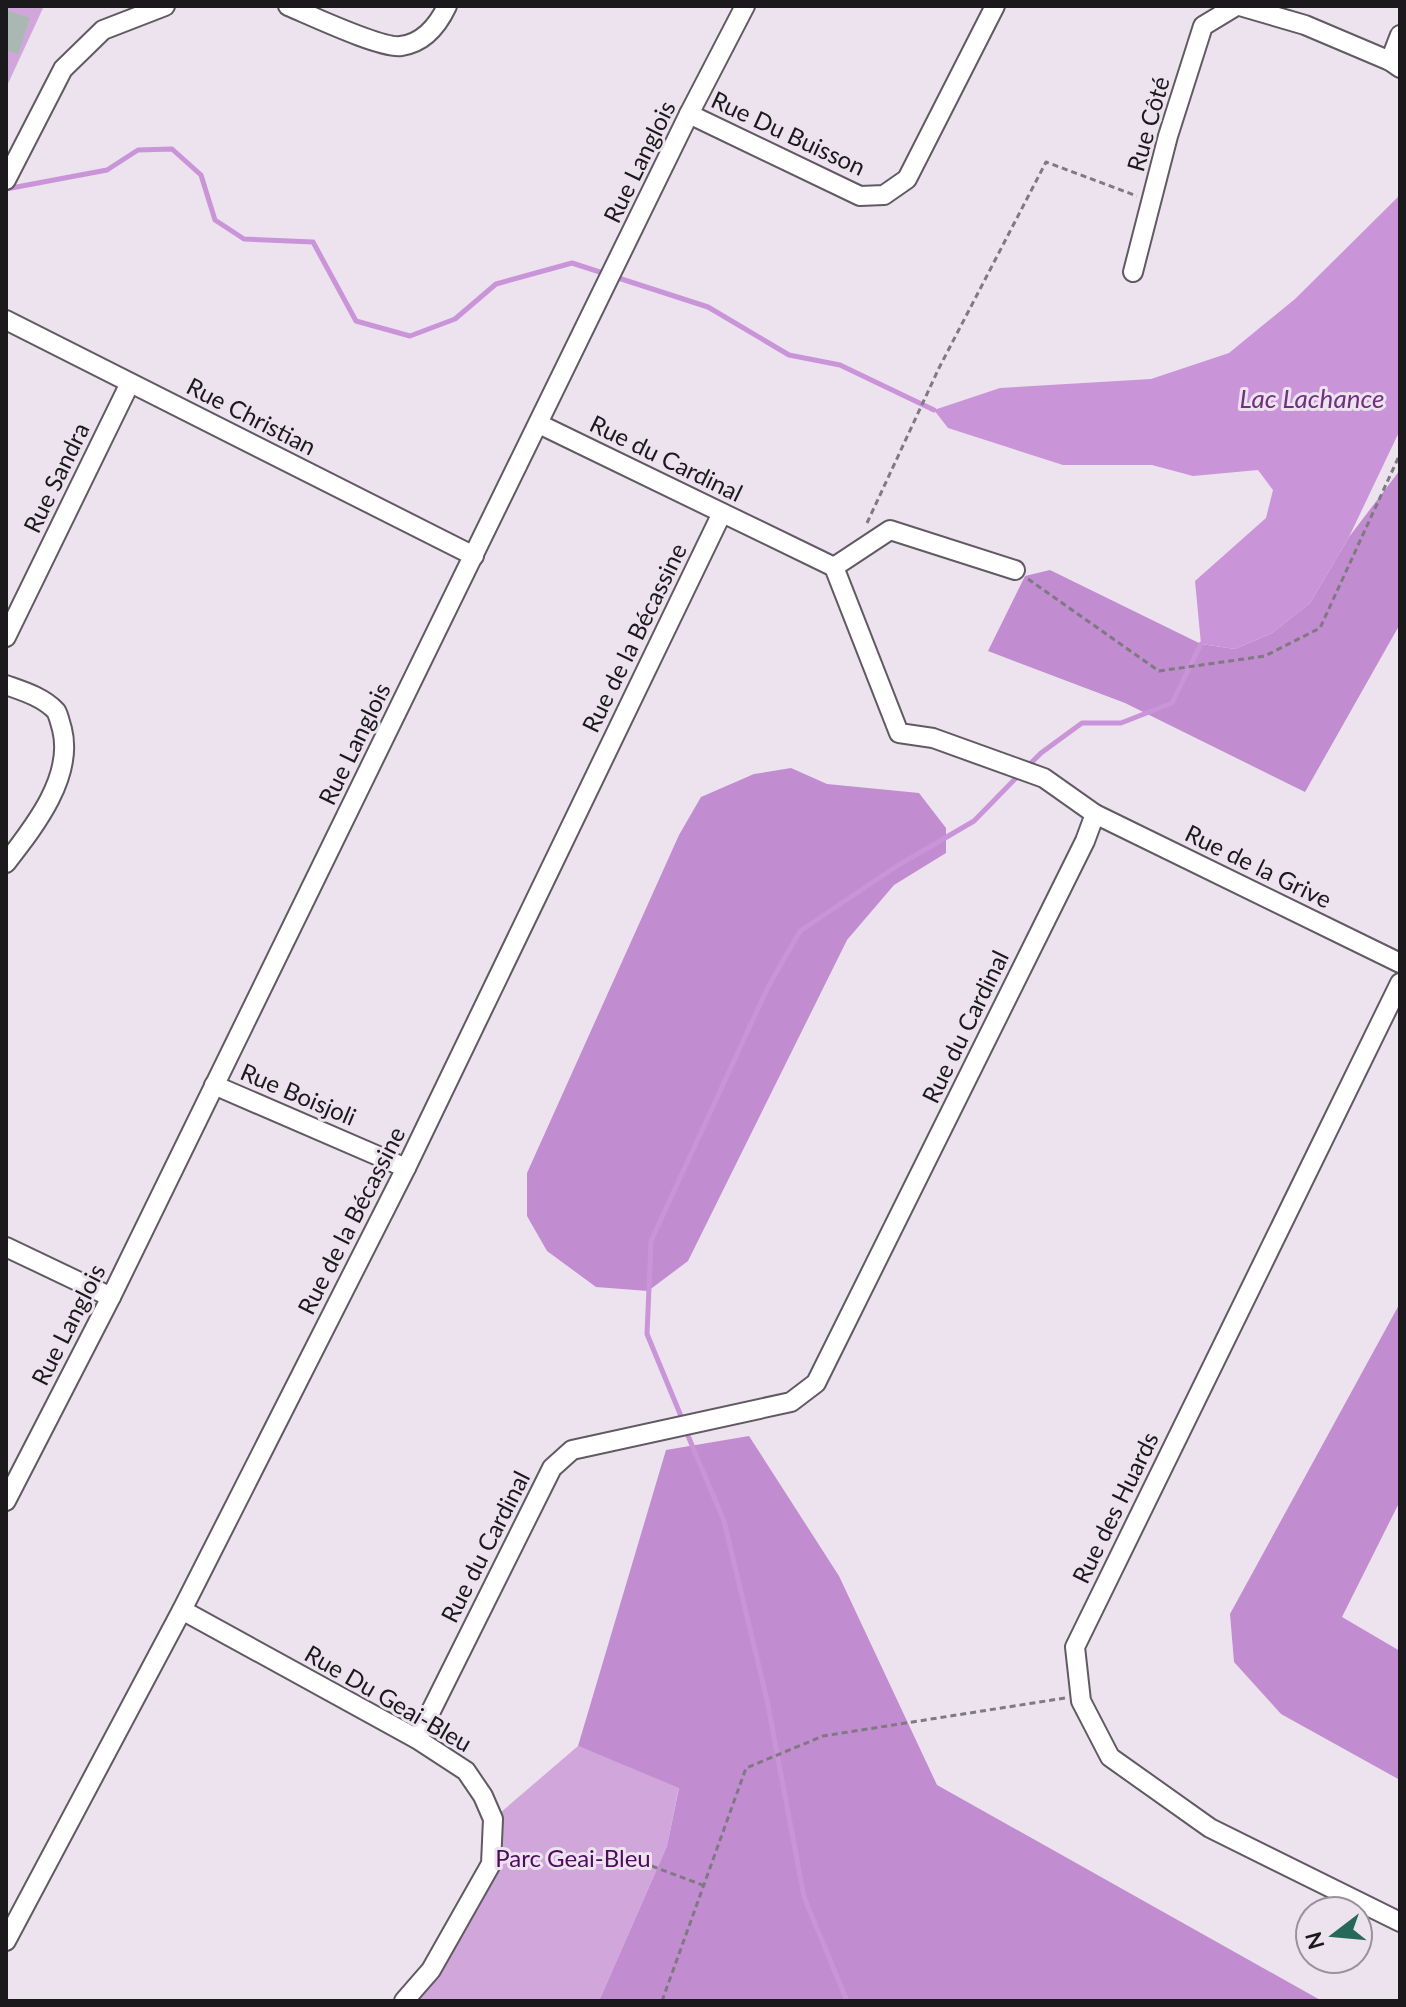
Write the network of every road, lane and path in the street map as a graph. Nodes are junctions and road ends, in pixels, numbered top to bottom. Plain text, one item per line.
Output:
1 (165, 6) edge
2 (288, 6) edge
3 (447, 6) edge
4 (745, 6) edge
5 (995, 6) edge
6 (1238, 6) edge
7 (1400, 35) edge
8 (1395, 65) edge
9 (689, 114) junction
10 (6, 180) edge
11 (1152, 201) junction
12 (1133, 272) dead end
13 (6, 320) edge
14 (130, 383) junction
15 (539, 424) junction
16 (1400, 454) edge
17 (722, 513) junction
18 (866, 527) dead end
19 (474, 556) junction
20 (834, 567) junction
21 (1015, 570) joint
22 (6, 637) edge
23 (6, 685) edge
24 (1095, 814) junction
25 (6, 863) edge
26 (1400, 963) edge
27 (1400, 983) edge
28 (214, 1085) junction
29 (406, 1168) junction
30 (6, 1247) edge
31 (111, 1297) junction
32 (6, 1501) edge
33 (182, 1610) junction
34 (1080, 1695) junction
35 (417, 1739) junction
36 (633, 1859) dead end
37 (705, 1886) junction
38 (1400, 1922) edge
39 (6, 1941) edge
40 (404, 2001) edge
41 (662, 2001) edge

1 - 10 street
2 - 3 street
4 - 9 street, Rue Langlois
5 - 9 street, Rue Du Buisson
6 - 8 street, Rue Côté
6 - 11 street, Rue Côté
7 - 8 street, Rue Côté
9 - 15 street, Rue Langlois
11 - 12 street, Rue Côté
11 - 18 path
13 - 14 street, Rue Christian
14 - 19 street, Rue Christian
14 - 22 street, Rue Sandra
15 - 17 street, Rue du Cardinal
15 - 19 street, Rue Langlois
16 - 21 path
17 - 20 street, Rue du Cardinal
17 - 29 street, Rue de la Bécassine
19 - 28 street, Rue Langlois
20 - 21 street
20 - 24 street
23 - 25 street
24 - 26 street, Rue de la Grive
24 - 35 street, Rue du Cardinal
27 - 34 street, Rue des Huards
28 - 29 street, Rue Boisjoli
28 - 31 street, Rue Langlois
29 - 33 street, Rue de la Bécassine
30 - 31 street
31 - 32 street, Rue Langlois
33 - 35 street, Rue Du Geai-Bleu
33 - 39 street, Rue de la Bécassine
34 - 37 path
34 - 38 street, Rue des Huards
35 - 40 street, Rue Du Geai-Bleu
36 - 37 path
37 - 41 path

